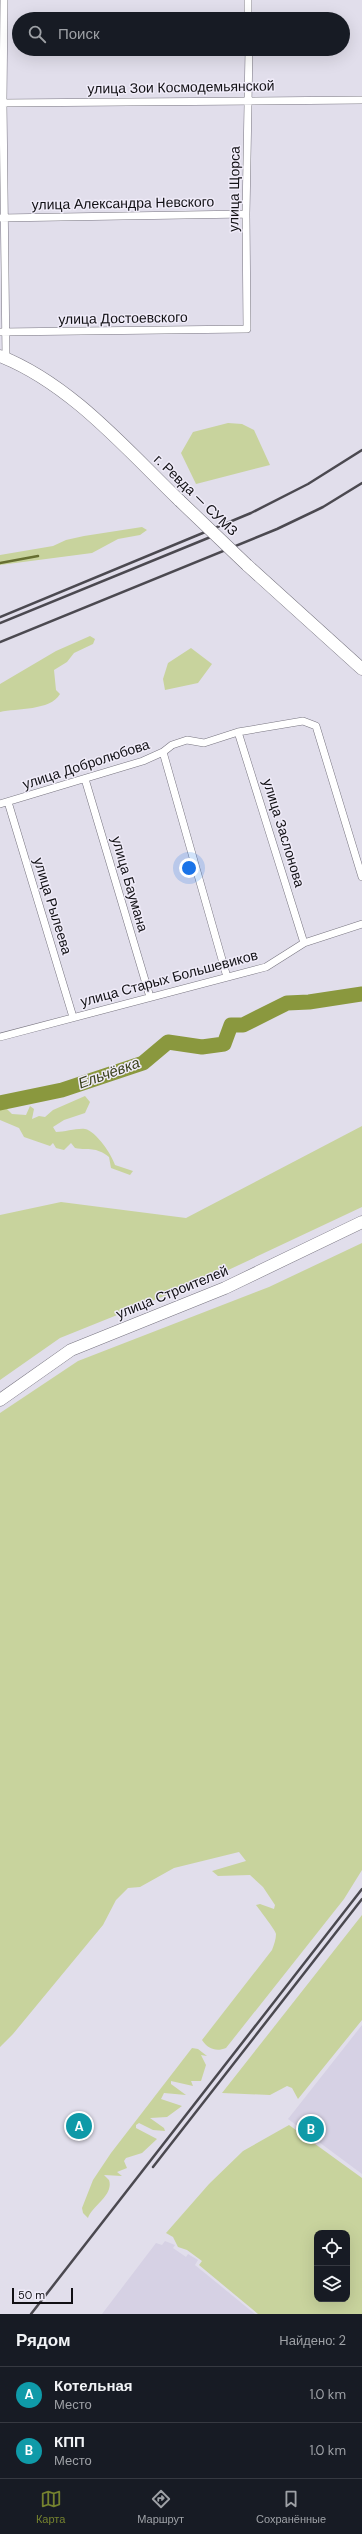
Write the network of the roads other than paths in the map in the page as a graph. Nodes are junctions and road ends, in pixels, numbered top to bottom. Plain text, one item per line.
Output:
1 (4, 0) edge
2 (248, 0) edge
3 (248, 12) edge
4 (249, 56) edge
5 (249, 99) junction
6 (362, 100) edge
7 (1, 102) edge
8 (246, 214) junction
9 (2, 218) edge
10 (247, 329) joint
11 (3, 332) edge
12 (3, 357) edge
13 (362, 669) edge
14 (238, 732) junction
15 (163, 752) junction
16 (85, 779) junction
17 (8, 802) junction
18 (0, 804) edge
19 (362, 877) edge
20 (362, 924) edge
21 (304, 942) junction
22 (228, 977) junction
23 (150, 997) junction
24 (73, 1017) junction
25 (0, 1037) edge
26 (362, 1222) edge
27 (0, 1400) edge

1 - 7 street
2 - 3 street
4 - 5 street, улица Щорса
5 - 6 street, улица Зои Космодемьянской
5 - 7 street, улица Зои Космодемьянской
5 - 8 street, улица Щорса
7 - 9 street
8 - 9 street, улица Александра Невского
8 - 10 street, улица Щорса
9 - 11 street
10 - 11 street, улица Достоевского
11 - 12 street
12 - 13 main road, г. Ревда — СУМЗ, bridge
14 - 15 street, улица Добролюбова
14 - 19 street, улица Добролюбова
14 - 21 street, улица Заслонова
15 - 16 street, улица Добролюбова
15 - 22 street
16 - 17 street, улица Добролюбова
16 - 23 street, улица Баумана
17 - 18 street, улица Добролюбова
17 - 24 street, улица Рылеева
20 - 21 street, улица Старых Большевиков
21 - 22 street, улица Старых Большевиков
22 - 23 street, улица Старых Большевиков
23 - 24 street, улица Старых Большевиков
24 - 25 street, улица Старых Большевиков
26 - 27 main road, улица Строителей

